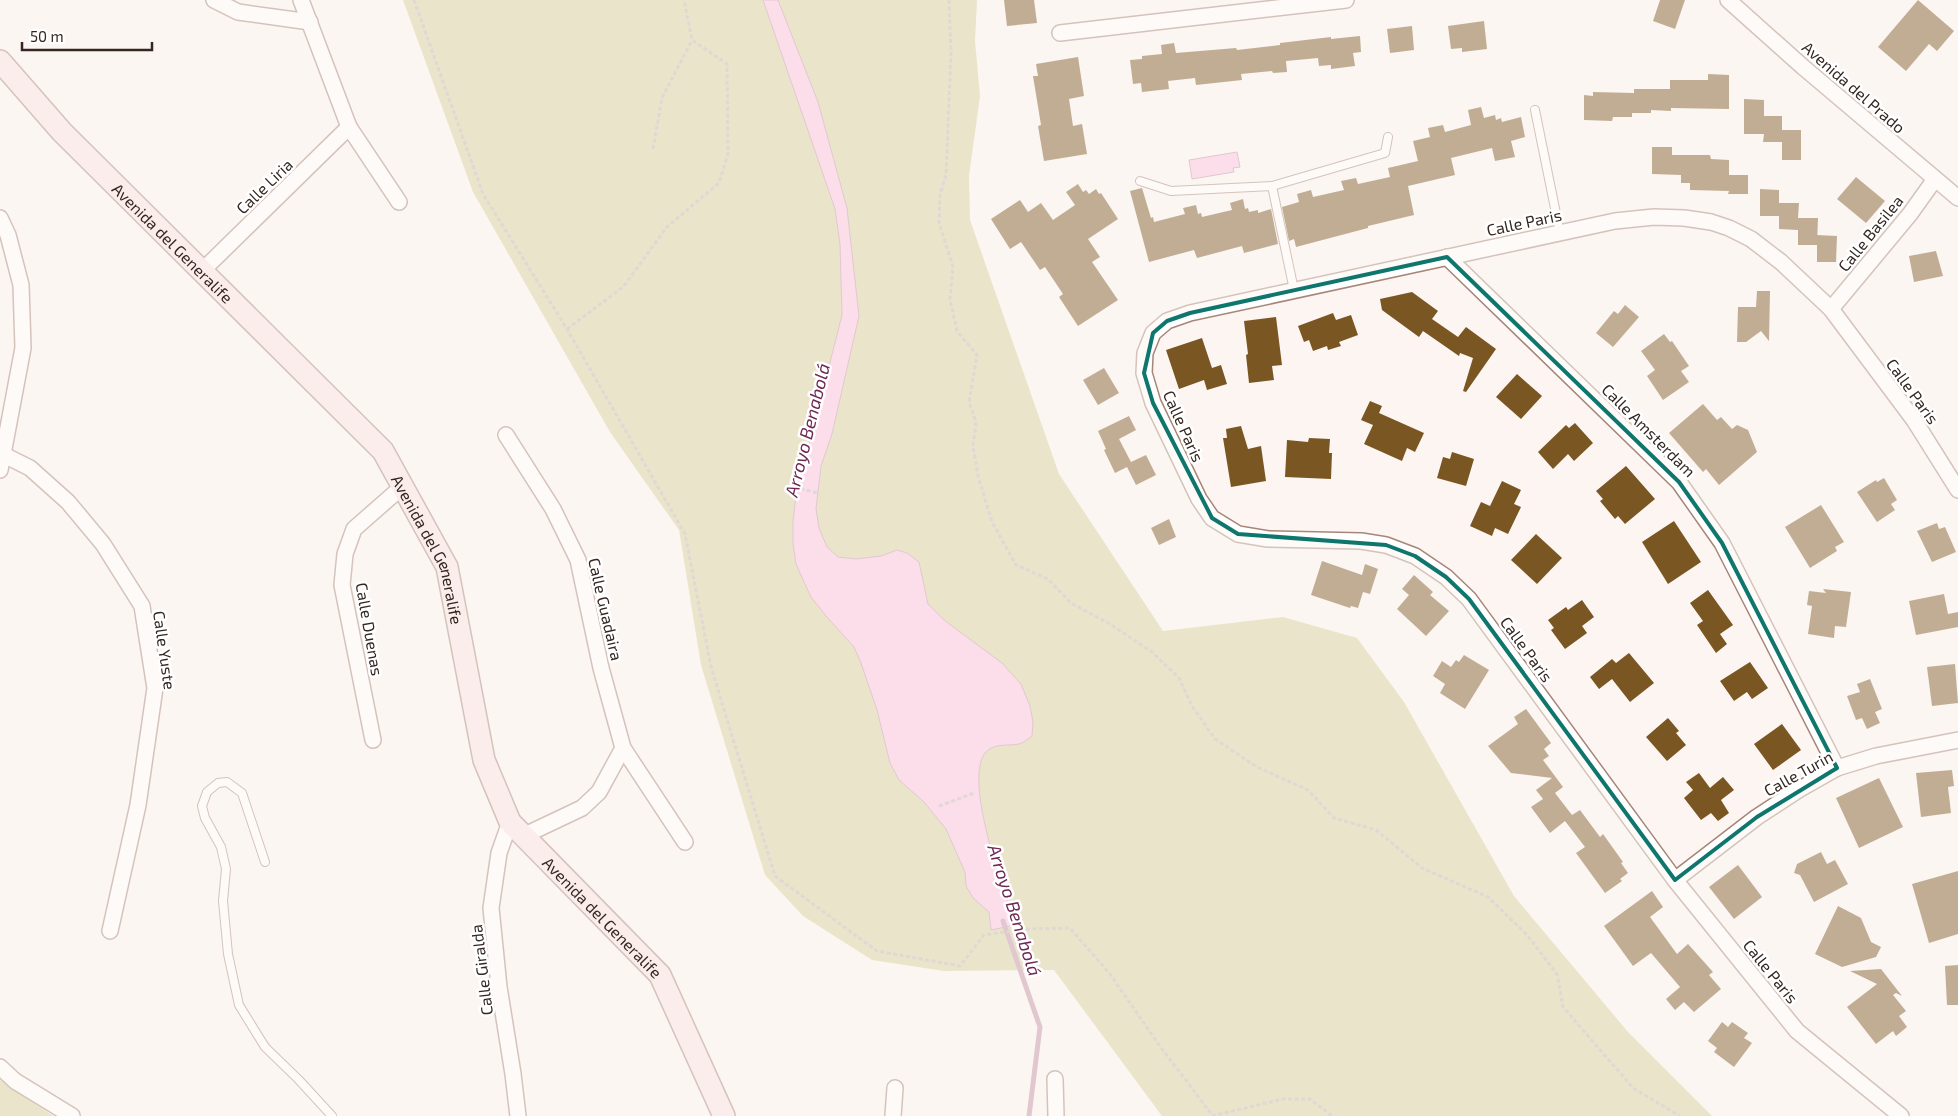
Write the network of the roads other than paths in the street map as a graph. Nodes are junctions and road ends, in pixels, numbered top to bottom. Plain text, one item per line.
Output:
1 (214, 0) edge
2 (301, 0) edge
3 (1346, 0) edge
4 (1728, 0) edge
5 (310, 22) junction
6 (1060, 33) dead end
7 (0, 61) edge
8 (1534, 110) dead end
9 (349, 127) junction
10 (1388, 137) dead end
11 (1935, 179) junction
12 (1140, 182) dead end
13 (1272, 186) junction
14 (1958, 198) edge
15 (399, 202) dead end
16 (0, 218) edge
17 (1560, 233) junction
18 (1447, 257) junction
19 (202, 270) junction
20 (1294, 290) junction
21 (1831, 309) junction
22 (506, 436) dead end
23 (2, 462) edge
24 (403, 486) junction
25 (1958, 490) edge
26 (373, 740) dead end
27 (1958, 740) edge
28 (623, 748) junction
29 (1837, 768) junction
30 (517, 829) junction
31 (685, 842) dead end
32 (265, 862) dead end
33 (1675, 880) junction
34 (110, 931) dead end
35 (0, 1067) edge
36 (1055, 1079) dead end
37 (895, 1088) dead end
38 (72, 1116) edge
39 (332, 1116) edge
40 (518, 1116) edge
41 (724, 1116) edge
42 (893, 1116) edge
43 (1056, 1116) edge
44 (1901, 1116) edge

1 - 5 street
2 - 5 street
3 - 6 street
4 - 11 street, Avenida del Prado
5 - 9 street
7 - 19 street, Avenida del Generalife
8 - 17 lane
9 - 15 street
9 - 19 street, Calle Liria
10 - 13 lane
11 - 14 street, Avenida del Prado
11 - 21 street, Calle Basilea
12 - 13 lane
13 - 20 lane
16 - 23 street
17 - 18 street, Calle Paris
17 - 21 street, Calle Paris
18 - 20 street, Calle Paris
18 - 29 street, Calle Amsterdam
19 - 24 street, Avenida del Generalife
20 - 33 street, Calle Paris
21 - 25 street, Calle Paris
22 - 28 street, Calle Guadaira
23 - 34 street, Calle Yuste
24 - 26 street, Calle Duenas
24 - 30 street, Avenida del Generalife
27 - 29 street, Calle Turin
28 - 30 street
28 - 31 street, Calle Guadaira
29 - 33 street, Calle Turin
30 - 40 street, Calle Giralda
30 - 41 street, Avenida del Generalife
32 - 39 lane
33 - 44 street, Calle Paris
35 - 38 street
36 - 43 street
37 - 42 street

